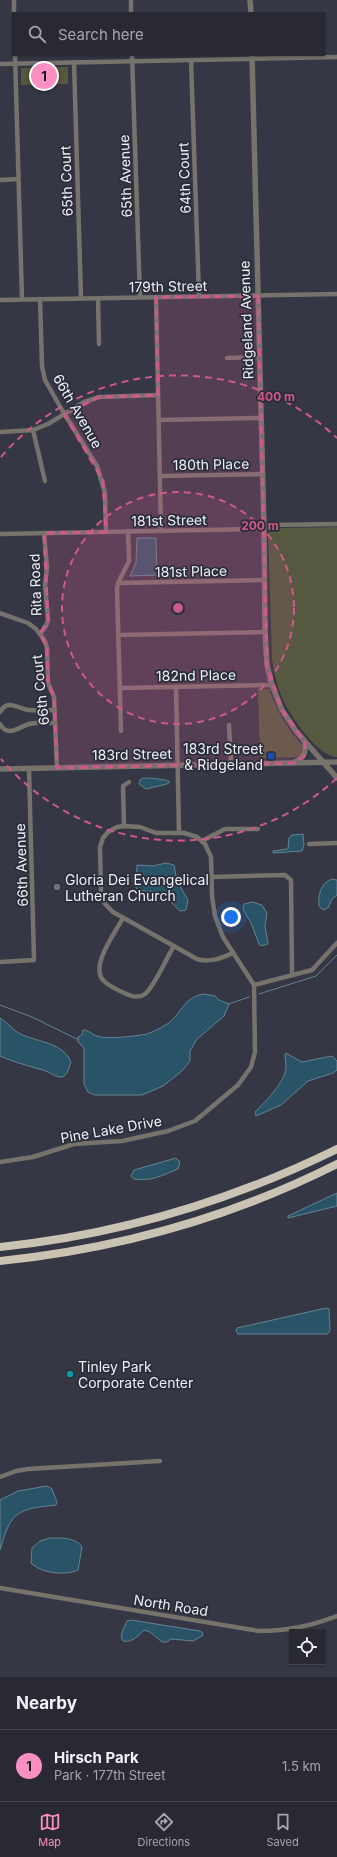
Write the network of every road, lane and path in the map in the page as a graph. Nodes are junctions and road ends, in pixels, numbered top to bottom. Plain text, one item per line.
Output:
1 (14, 0) edge
2 (131, 0) edge
3 (250, 0) edge
4 (14, 12) edge
5 (131, 12) edge
6 (251, 12) edge
7 (15, 56) edge
8 (132, 56) edge
9 (252, 57) edge
10 (337, 57) edge
11 (192, 60) junction
12 (132, 61) junction
13 (74, 62) junction
14 (15, 63) junction
15 (0, 64) edge
16 (18, 179) junction
17 (0, 180) edge
18 (337, 294) edge
19 (199, 296) junction
20 (258, 296) junction
21 (140, 297) junction
22 (156, 297) junction
23 (81, 298) junction
24 (98, 298) junction
25 (22, 299) junction
26 (40, 299) junction
27 (0, 300) edge
28 (99, 344) dead end
29 (259, 357) junction
30 (227, 358) dead end
31 (158, 396) junction
32 (64, 414) junction
33 (261, 418) junction
34 (159, 420) junction
35 (33, 430) junction
36 (0, 432) edge
37 (263, 474) junction
38 (160, 476) junction
39 (45, 481) dead end
40 (337, 524) edge
41 (264, 527) junction
42 (128, 531) junction
43 (161, 531) junction
44 (106, 532) junction
45 (44, 533) junction
46 (0, 534) edge
47 (264, 580) junction
48 (118, 583) junction
49 (0, 613) edge
50 (265, 632) junction
51 (40, 634) junction
52 (119, 635) junction
53 (272, 685) junction
54 (176, 687) junction
55 (120, 688) junction
56 (55, 710) junction
57 (0, 712) edge
58 (55, 723) junction
59 (0, 724) edge
60 (229, 725) dead end
61 (121, 731) dead end
62 (305, 742) junction
63 (337, 762) edge
64 (294, 763) junction
65 (322, 763) junction
66 (230, 764) junction
67 (178, 765) junction
68 (57, 768) junction
69 (0, 769) edge
70 (29, 769) junction
71 (337, 778) edge
72 (129, 782) dead end
73 (124, 826) junction
74 (258, 829) dead end
75 (179, 832) junction
76 (202, 842) junction
77 (337, 843) edge
78 (308, 844) dead end
79 (211, 877) junction
80 (123, 918) junction
81 (337, 943) edge
82 (174, 946) junction
83 (233, 953) junction
84 (0, 962) edge
85 (292, 975) junction
86 (254, 985) junction
87 (337, 1149) edge
88 (0, 1162) edge
89 (337, 1164) edge
90 (0, 1247) edge
91 (0, 1261) edge
92 (160, 1461) dead end
93 (0, 1478) edge
94 (0, 1588) edge
95 (337, 1616) edge

1 - 4 street
2 - 5 street
3 - 6 street
7 - 14 street
8 - 12 street, 65th Avenue
9 - 10 street
9 - 11 street
9 - 20 street, Ridgeland Avenue
11 - 12 street
11 - 19 street, 64th Court
12 - 13 street
12 - 21 street, 65th Avenue
13 - 14 street
13 - 23 street, 65th Court
14 - 15 street
14 - 16 street
16 - 17 street
16 - 25 street
18 - 20 street, 179th Street
19 - 20 street, 179th Street
19 - 22 street, 179th Street
20 - 29 street, Ridgeland Avenue
21 - 22 street, 179th Street
21 - 24 street, 179th Street
22 - 31 street
23 - 24 street, 179th Street
23 - 26 street, 179th Street
24 - 28 street
25 - 26 street, 179th Street
25 - 27 street, 179th Street
26 - 32 street, 66th Avenue
29 - 30 street
29 - 33 street, Ridgeland Avenue
31 - 32 street
31 - 34 street
32 - 35 street
32 - 44 street, 66th Avenue
33 - 34 street
33 - 37 street, Ridgeland Avenue
34 - 38 street
35 - 36 street
35 - 39 street
37 - 38 street, 180th Place
37 - 41 street, Ridgeland Avenue
38 - 43 street
40 - 41 street, 181st Street
41 - 43 street, 181st Street
41 - 47 street, Ridgeland Avenue
42 - 43 street, 181st Street
42 - 44 street, 181st Street
42 - 48 street
44 - 45 street, 181st Street
45 - 46 street, 181st Street
45 - 51 street, Rita Road
47 - 48 street, 181st Place
47 - 50 street, Ridgeland Avenue
48 - 52 street
49 - 51 street, 66th Court
50 - 52 street
50 - 53 street, Ridgeland Avenue
51 - 56 street, 66th Court
52 - 55 street
53 - 54 street, 182nd Place
53 - 62 street, Ridgeland Avenue
54 - 55 street, 182nd Place
54 - 67 street
55 - 61 street
56 - 57 street
56 - 58 street, 66th Court
58 - 59 street
58 - 68 street, 66th Court
60 - 66 street
62 - 64 street
62 - 65 street, Ridgeland Avenue
63 - 65 street, 183rd Street
64 - 65 street, 183rd Street
64 - 66 street, 183rd Street
65 - 71 street, Ridgeland Avenue
66 - 67 street, 183rd Street
67 - 68 street, 183rd Street
67 - 75 street
68 - 70 street, 183rd Street
69 - 70 street, 183rd Street
70 - 84 street, 66th Avenue
72 - 73 street
73 - 75 street
73 - 80 street
74 - 76 street
75 - 76 street
76 - 79 street
77 - 78 street
79 - 83 street
79 - 85 street
80 - 82 street
80 - 82 street
81 - 85 street
82 - 83 street
83 - 86 street
85 - 86 street
86 - 88 street, Pine Lake Drive
87 - 90 highway
89 - 91 highway
92 - 93 street
94 - 95 street, North Road

